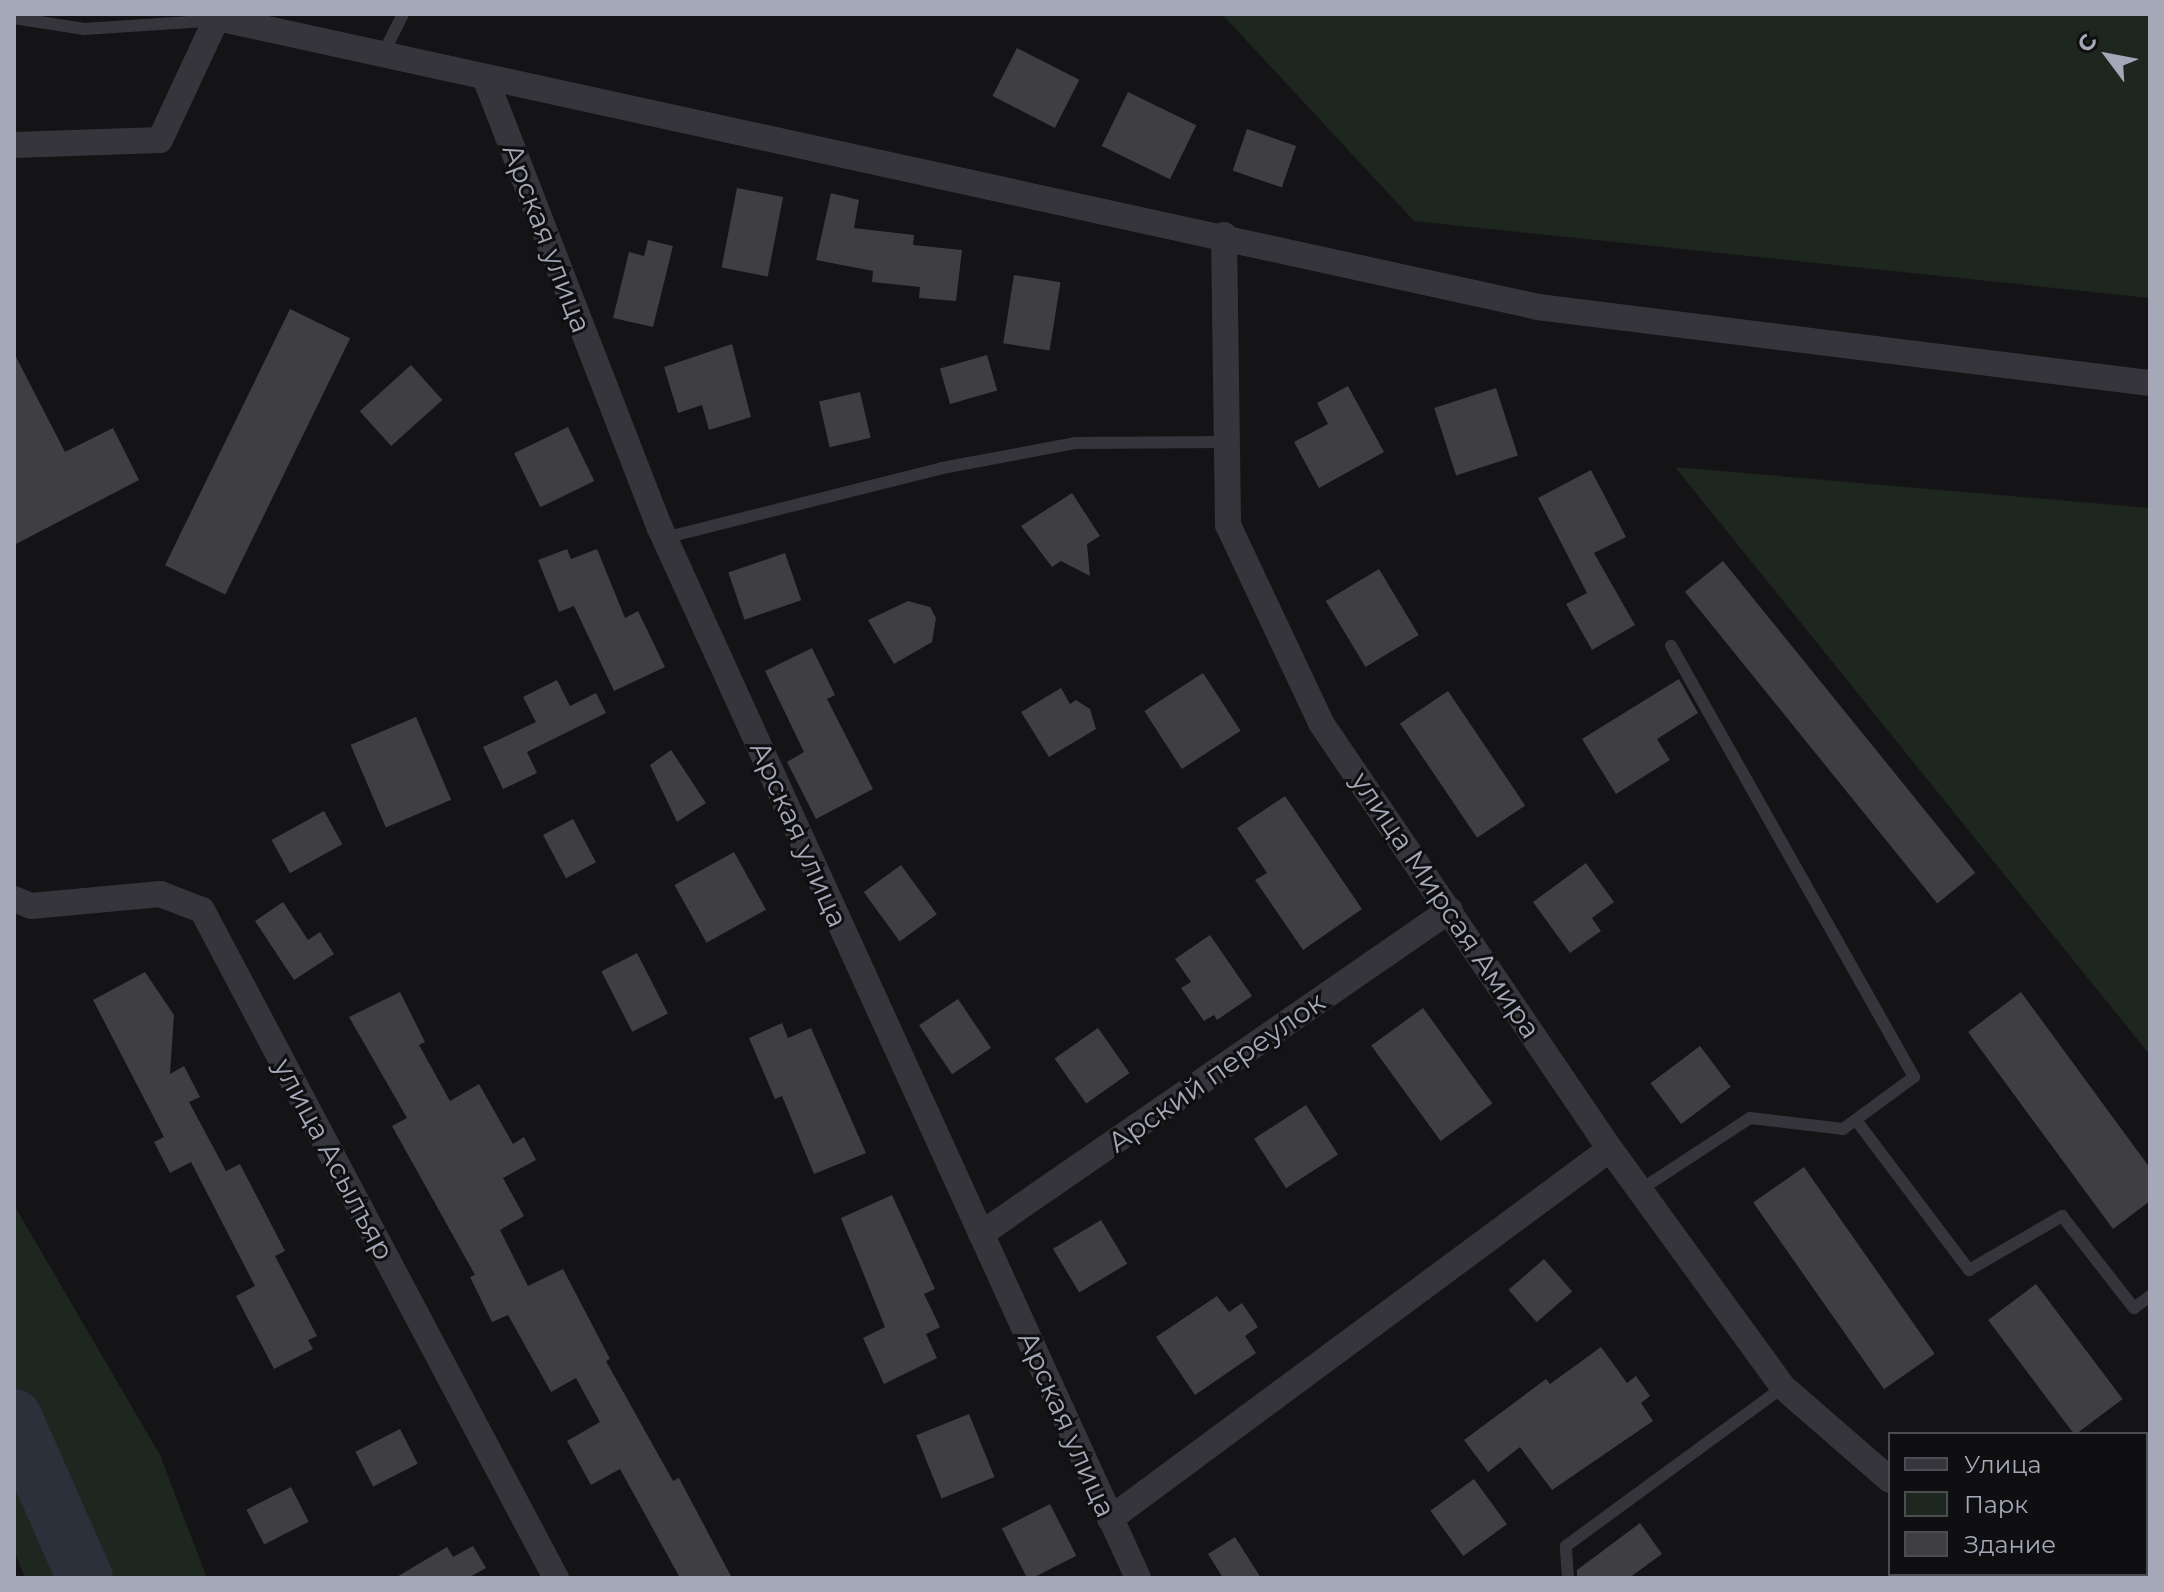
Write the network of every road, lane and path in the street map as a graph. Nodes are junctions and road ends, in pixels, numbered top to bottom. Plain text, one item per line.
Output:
1 (403, 14) edge
2 (208, 17) edge
3 (14, 18) edge
4 (382, 57) junction
5 (486, 80) junction
6 (14, 145) edge
7 (1224, 235) junction
8 (2150, 383) edge
9 (1227, 442) junction
10 (664, 538) junction
11 (1671, 646) dead end
12 (14, 899) edge
13 (1450, 910) junction
14 (1856, 1120) junction
15 (1610, 1149) junction
16 (1640, 1190) junction
17 (981, 1234) junction
18 (2150, 1296) edge
19 (1783, 1387) junction
20 (1888, 1478) edge
21 (1110, 1519) junction
22 (556, 1578) edge
23 (1138, 1578) edge
24 (1568, 1578) edge

1 - 4 lane
2 - 3 lane
2 - 4 street
2 - 6 street
4 - 5 street
5 - 7 street
5 - 10 street, Арская улица
7 - 8 street
7 - 9 street, улица Мирсая Амира
9 - 10 lane
9 - 13 street, улица Мирсая Амира
10 - 17 street, Арская улица
11 - 14 lane
12 - 22 street, улица Асылъяр
13 - 15 street, улица Мирсая Амира
13 - 17 street, Арский переулок
14 - 16 lane
14 - 18 lane
15 - 16 street, улица Мирсая Амира
15 - 21 street
16 - 19 street, улица Мирсая Амира
17 - 21 street, Арская улица
19 - 20 street, улица Мирсая Амира
19 - 24 lane
21 - 23 street, Арская улица

